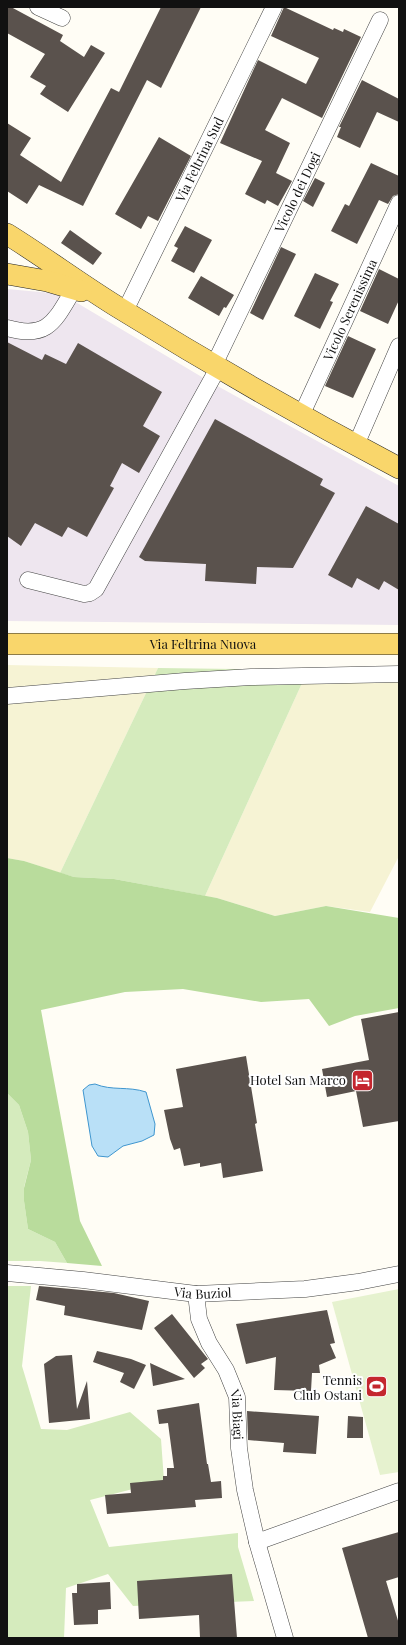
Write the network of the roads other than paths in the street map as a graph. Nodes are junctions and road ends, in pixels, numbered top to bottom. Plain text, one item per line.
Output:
1 (38, 7) edge
2 (274, 7) edge
3 (62, 18) dead end
4 (380, 20) dead end
5 (399, 203) edge
6 (7, 234) edge
7 (7, 274) edge
8 (74, 289) junction
9 (120, 308) junction
10 (7, 328) edge
11 (399, 346) edge
12 (216, 367) junction
13 (301, 416) junction
14 (356, 445) junction
15 (399, 468) edge
16 (28, 580) dead end
17 (7, 644) edge
18 (399, 644) edge
19 (399, 674) edge
20 (7, 696) edge
21 (7, 1274) edge
22 (399, 1274) edge
23 (196, 1294) junction
24 (399, 1491) edge
25 (257, 1542) junction
26 (285, 1638) edge

1 - 3 street
2 - 9 street, Via Feltrina Sud
4 - 12 street, Vicolo dei Dogi
5 - 13 street, Vicolo Serenissima
6 - 9 main road
7 - 8 main road
8 - 9 main road
8 - 10 street
9 - 12 main road
11 - 14 street
12 - 13 main road
12 - 16 street, Vicolo dei Dogi
13 - 14 main road
14 - 15 main road
17 - 18 main road, Via Feltrina Nuova
19 - 20 street
21 - 23 street, Via Buziol
22 - 23 street, Via Buziol
23 - 25 street, Via Biagi
24 - 25 street
25 - 26 street, Via Biagi

